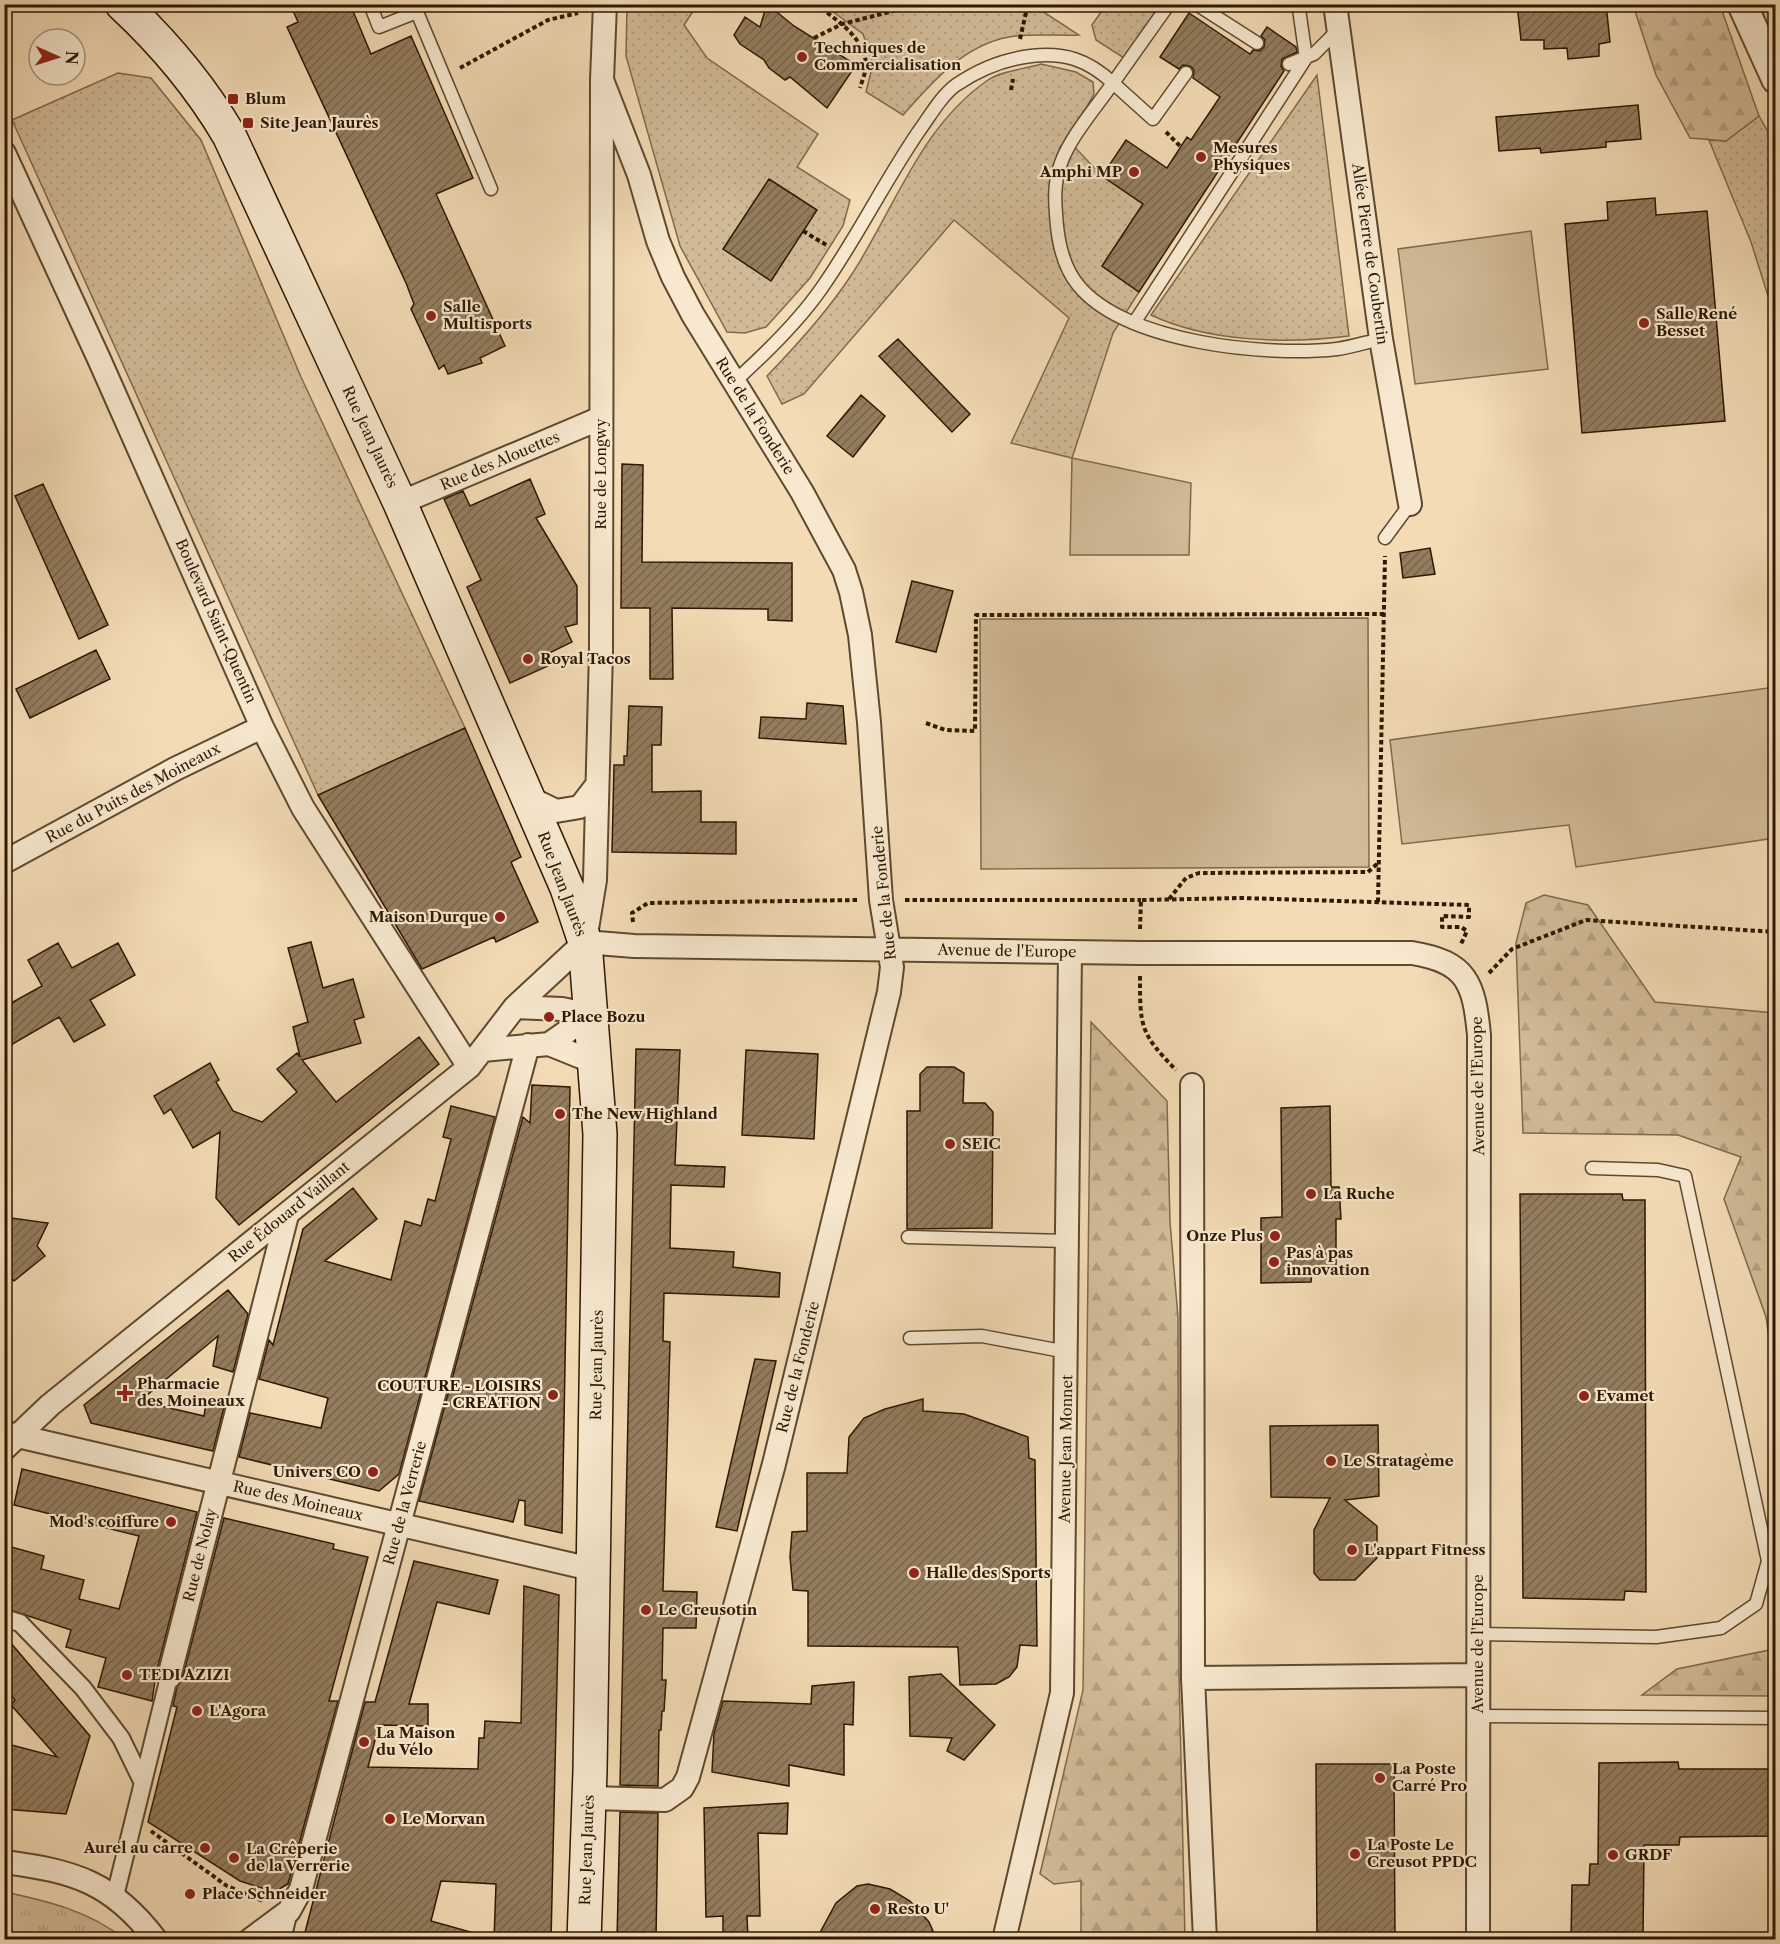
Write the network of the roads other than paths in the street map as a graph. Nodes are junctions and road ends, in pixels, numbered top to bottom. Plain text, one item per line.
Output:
1 (370, 4) edge
2 (605, 4) edge
3 (1169, 4) edge
4 (1196, 4) edge
5 (1293, 4) edge
6 (1335, 4) edge
7 (1742, 4) edge
8 (131, 12) edge
9 (1339, 29) junction
10 (1257, 43) dead end
11 (1306, 58) junction
12 (1289, 64) dead end
13 (1186, 73) dead end
14 (1776, 79) edge
15 (602, 80) junction
16 (1113, 83) junction
17 (4, 153) edge
18 (491, 189) dead end
19 (1134, 323) junction
20 (1381, 339) junction
21 (734, 382) junction
22 (601, 418) junction
23 (400, 503) junction
24 (1410, 504) joint
25 (1385, 538) road end
26 (262, 727) junction
27 (597, 785) junction
28 (527, 797) junction
29 (4, 862) edge
30 (585, 942) junction
31 (889, 950) junction
32 (1070, 952) junction
33 (515, 1006) junction
34 (591, 1015) junction
35 (538, 1044) junction
36 (476, 1058) junction
37 (596, 1063) junction
38 (1187, 1080) road end
39 (1592, 1168) dead end
40 (287, 1215) junction
41 (908, 1237) dead end
42 (1067, 1241) junction
43 (910, 1338) dead end
44 (1067, 1352) junction
45 (9, 1439) edge
46 (218, 1483) junction
47 (398, 1524) junction
48 (591, 1569) junction
49 (4, 1618) edge
50 (1478, 1634) junction
51 (1477, 1676) junction
52 (169, 1677) joint
53 (1193, 1677) junction
54 (1477, 1716) junction
55 (1776, 1718) edge
56 (144, 1783) junction
57 (590, 1798) junction
58 (4, 1862) edge
59 (115, 1896) junction
60 (289, 1911) junction
61 (156, 1940) edge
62 (250, 1940) edge
63 (282, 1940) edge
64 (584, 1940) edge
65 (1004, 1940) edge
66 (1205, 1940) edge
67 (1478, 1940) edge

1 - 18 lane
2 - 15 street, Rue de Longwy
3 - 16 lane
4 - 10 lane
5 - 11 lane
6 - 9 street, Allée Pierre de Coubertin
7 - 14 street
8 - 23 main road, Rue Jean Jaurès
9 - 11 lane
9 - 20 street, Allée Pierre de Coubertin
11 - 12 lane
11 - 19 lane
13 - 16 lane
15 - 21 street, Rue de la Fonderie
15 - 22 street, Rue de Longwy
16 - 19 lane
16 - 21 lane
17 - 26 street, Boulevard Saint-Quentin
19 - 20 lane
20 - 24 street, Allée Pierre de Coubertin
21 - 31 street, Rue de la Fonderie
22 - 23 street, Rue des Alouettes
22 - 27 street, Rue de Longwy
23 - 28 main road, Rue Jean Jaurès
24 - 25 lane
26 - 29 street, Rue du Puits des Moineaux
26 - 36 street, Boulevard Saint-Quentin
27 - 28 street
27 - 30 street, Rue de Longwy
28 - 30 main road, Rue Jean Jaurès
30 - 31 street, Avenue de l'Europe
30 - 33 street, Rue Édouard Vaillant
30 - 34 main road, Rue Jean Jaurès
31 - 32 street, Avenue de l'Europe
31 - 57 street, Rue de la Fonderie
32 - 42 street, Avenue Jean Monnet
32 - 50 street, Avenue de l'Europe
33 - 34 street
33 - 36 street, Rue Édouard Vaillant
34 - 35 street
34 - 37 main road, Rue Jean Jaurès
35 - 36 street
35 - 37 street
35 - 47 street, Rue de la Verrerie
36 - 40 street, Rue Édouard Vaillant
37 - 48 main road, Rue Jean Jaurès
38 - 53 street
39 - 50 lane
40 - 45 street, Rue Édouard Vaillant
40 - 46 street, Rue de Nolay
41 - 42 lane
42 - 44 street, Avenue Jean Monnet
43 - 44 lane
44 - 65 street, Avenue Jean Monnet
45 - 46 street, Rue des Moineaux
46 - 47 street, Rue des Moineaux
46 - 52 street, Rue de Nolay
47 - 48 street, Rue des Moineaux
47 - 60 street, Rue de la Verrerie
48 - 57 main road, Rue Jean Jaurès
49 - 56 street
50 - 51 street, Avenue de l'Europe
51 - 53 street
51 - 54 street, Avenue de l'Europe
52 - 56 street, Rue de Nolay
53 - 66 street
54 - 55 lane
54 - 67 street, Avenue de l'Europe
56 - 59 street, Rue de Nolay
57 - 64 main road, Rue Jean Jaurès
58 - 59 street
59 - 61 street
60 - 62 street, Rue de la Verrerie
60 - 63 street

